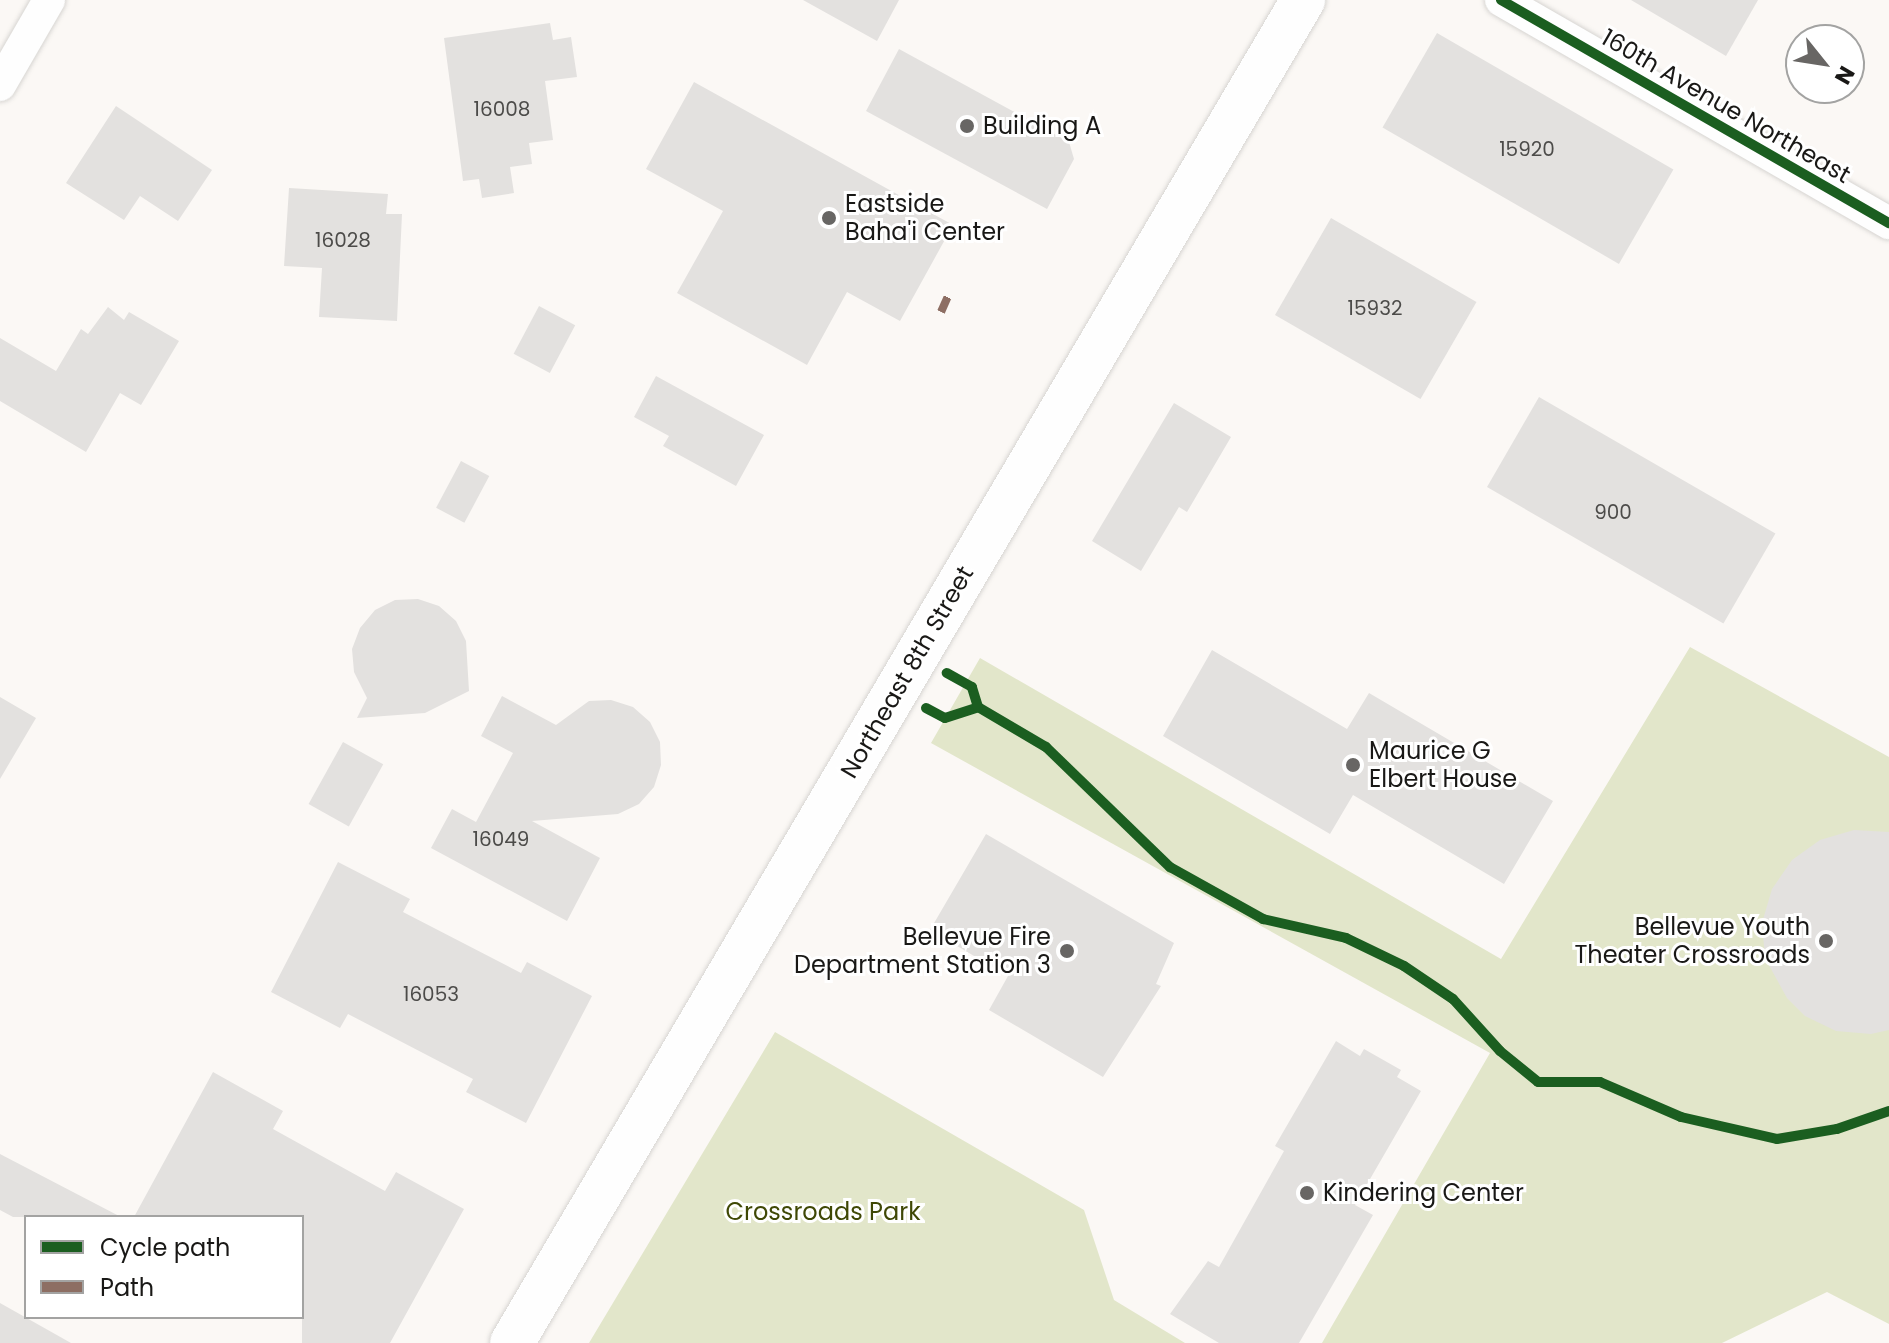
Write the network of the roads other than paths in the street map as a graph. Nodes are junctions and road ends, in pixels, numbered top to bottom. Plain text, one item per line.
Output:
1 (49, 0) edge
2 (1303, 0) edge
3 (1501, 0) edge
4 (0, 85) edge
5 (1889, 223) edge
6 (512, 1343) edge

1 - 4 street
2 - 6 main road, Northeast 8th Street
3 - 5 street, 160th Avenue Northeast

